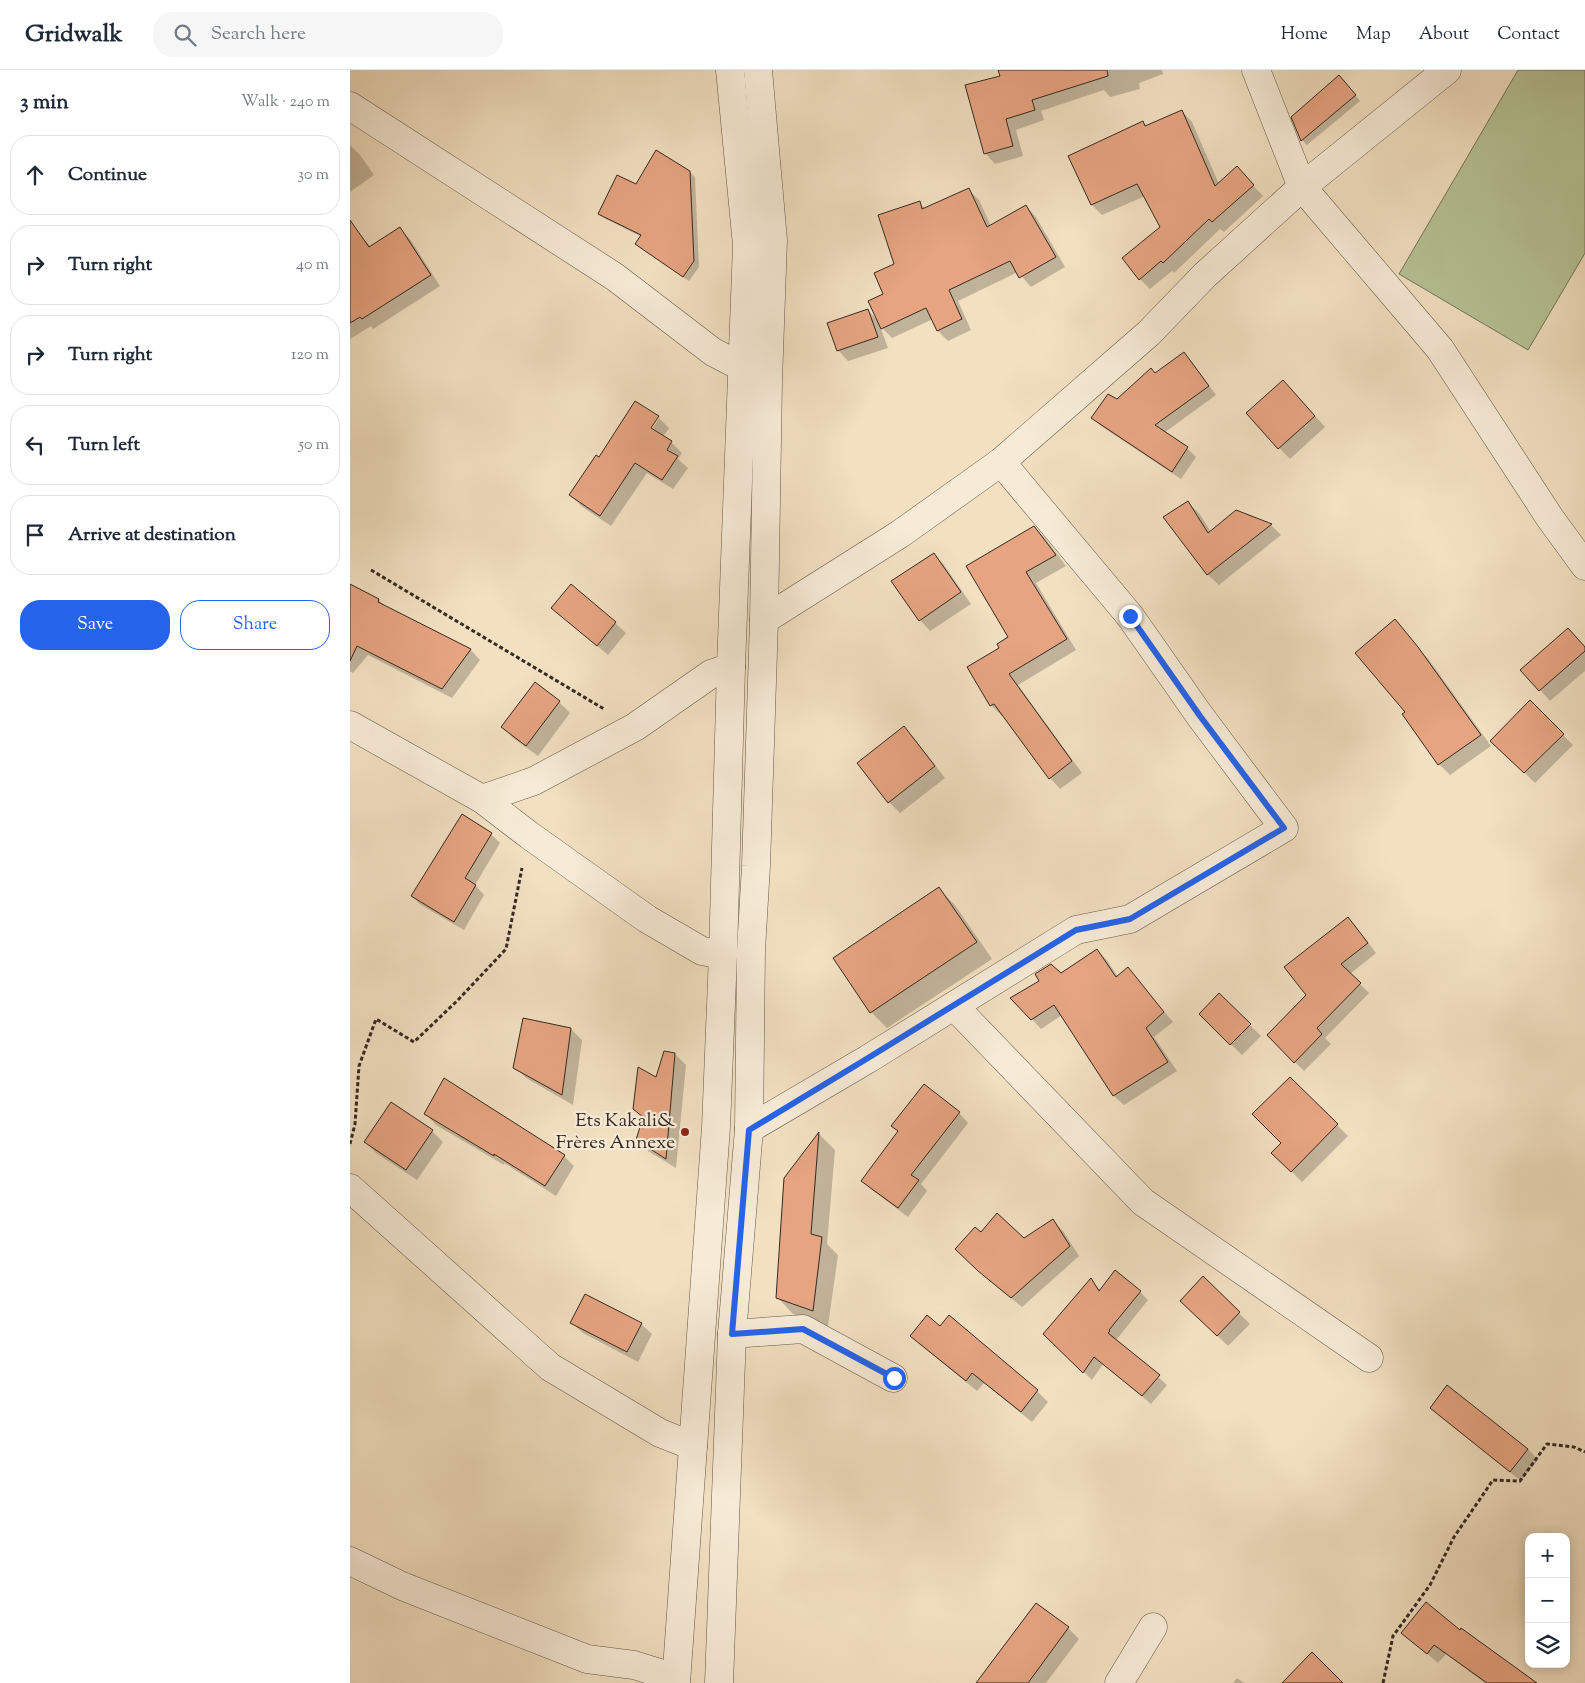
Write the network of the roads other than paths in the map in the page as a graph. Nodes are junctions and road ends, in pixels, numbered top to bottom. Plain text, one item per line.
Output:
1 (730, 70) edge
2 (758, 70) edge
3 (1256, 70) edge
4 (1447, 70) edge
5 (350, 106) edge
6 (1302, 187) junction
7 (742, 368) junction
8 (1001, 462) junction
9 (1585, 566) edge
10 (764, 620) junction
11 (731, 667) junction
12 (350, 725) edge
13 (482, 799) junction
14 (723, 955) junction
15 (954, 1006) junction
16 (749, 1130) junction
17 (350, 1188) edge
18 (732, 1334) junction
19 (1369, 1358) dead end
20 (894, 1378) dead end
21 (693, 1446) junction
22 (350, 1561) edge
23 (1153, 1627) dead end
24 (676, 1680) edge
25 (719, 1683) edge
26 (1119, 1683) edge

1 - 7 street
2 - 10 street
3 - 6 street
4 - 6 street
5 - 7 street
6 - 8 street
6 - 9 street
7 - 11 street
8 - 10 street
8 - 15 street
10 - 16 street
11 - 13 street
11 - 14 street
12 - 13 street
13 - 14 street
14 - 21 street
15 - 16 street
15 - 19 street
16 - 18 street
17 - 21 street
18 - 20 street
18 - 25 street
21 - 24 street
22 - 24 street
23 - 26 street

